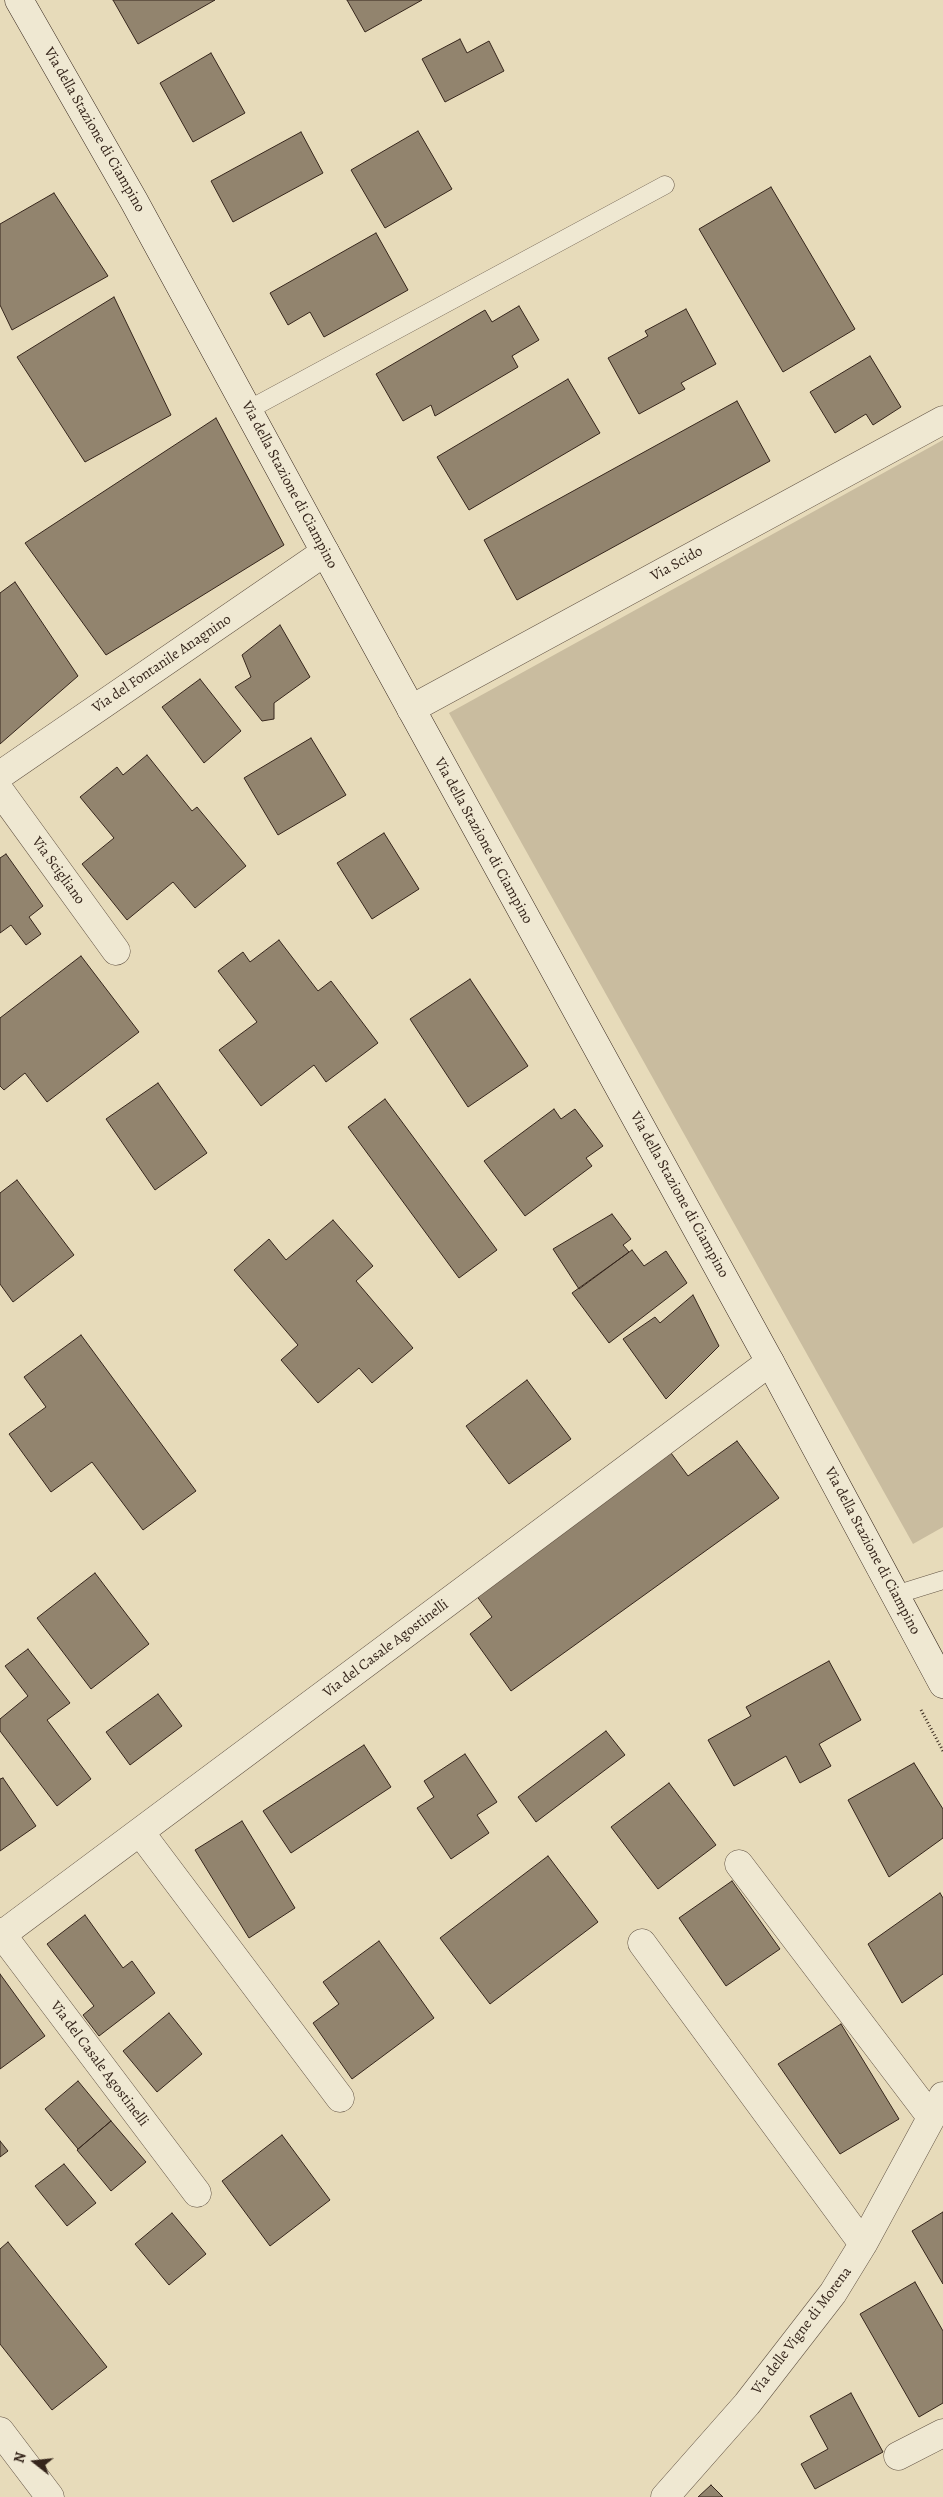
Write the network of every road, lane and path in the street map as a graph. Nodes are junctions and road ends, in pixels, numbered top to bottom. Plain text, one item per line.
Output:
1 (19, 0) edge
2 (664, 185) dead end
3 (248, 410) junction
4 (943, 420) edge
5 (325, 552) junction
6 (411, 709) junction
7 (0, 775) edge
8 (0, 791) edge
9 (116, 951) dead end
10 (770, 1362) junction
11 (943, 1580) edge
12 (895, 1595) junction
13 (943, 1684) edge
14 (140, 1832) junction
15 (738, 1864) dead end
16 (1, 1934) edge
17 (642, 1943) dead end
18 (340, 2098) dead end
19 (937, 2107) edge
20 (197, 2193) dead end
21 (863, 2244) junction
22 (0, 2431) edge
23 (943, 2433) edge
24 (898, 2456) dead end
25 (50, 2497) edge
26 (665, 2497) edge

1 - 3 street, Via della Stazione di Ciampino
2 - 3 lane
3 - 5 street, Via della Stazione di Ciampino
4 - 6 street, Via Scido
5 - 6 street, Via della Stazione di Ciampino
5 - 7 street, Via del Fontanile Anagnino
6 - 10 street, Via della Stazione di Ciampino
8 - 9 street, Via Scigliano
10 - 12 street, Via della Stazione di Ciampino
10 - 14 street, Via del Casale Agostinelli
11 - 12 lane
12 - 13 street, Via della Stazione di Ciampino
14 - 16 street, Via del Casale Agostinelli
14 - 18 street
15 - 19 street
16 - 20 street, Via del Casale Agostinelli
17 - 21 street
19 - 21 street, Via delle Vigne di Morena
21 - 26 street, Via delle Vigne di Morena
22 - 25 street
23 - 24 street

